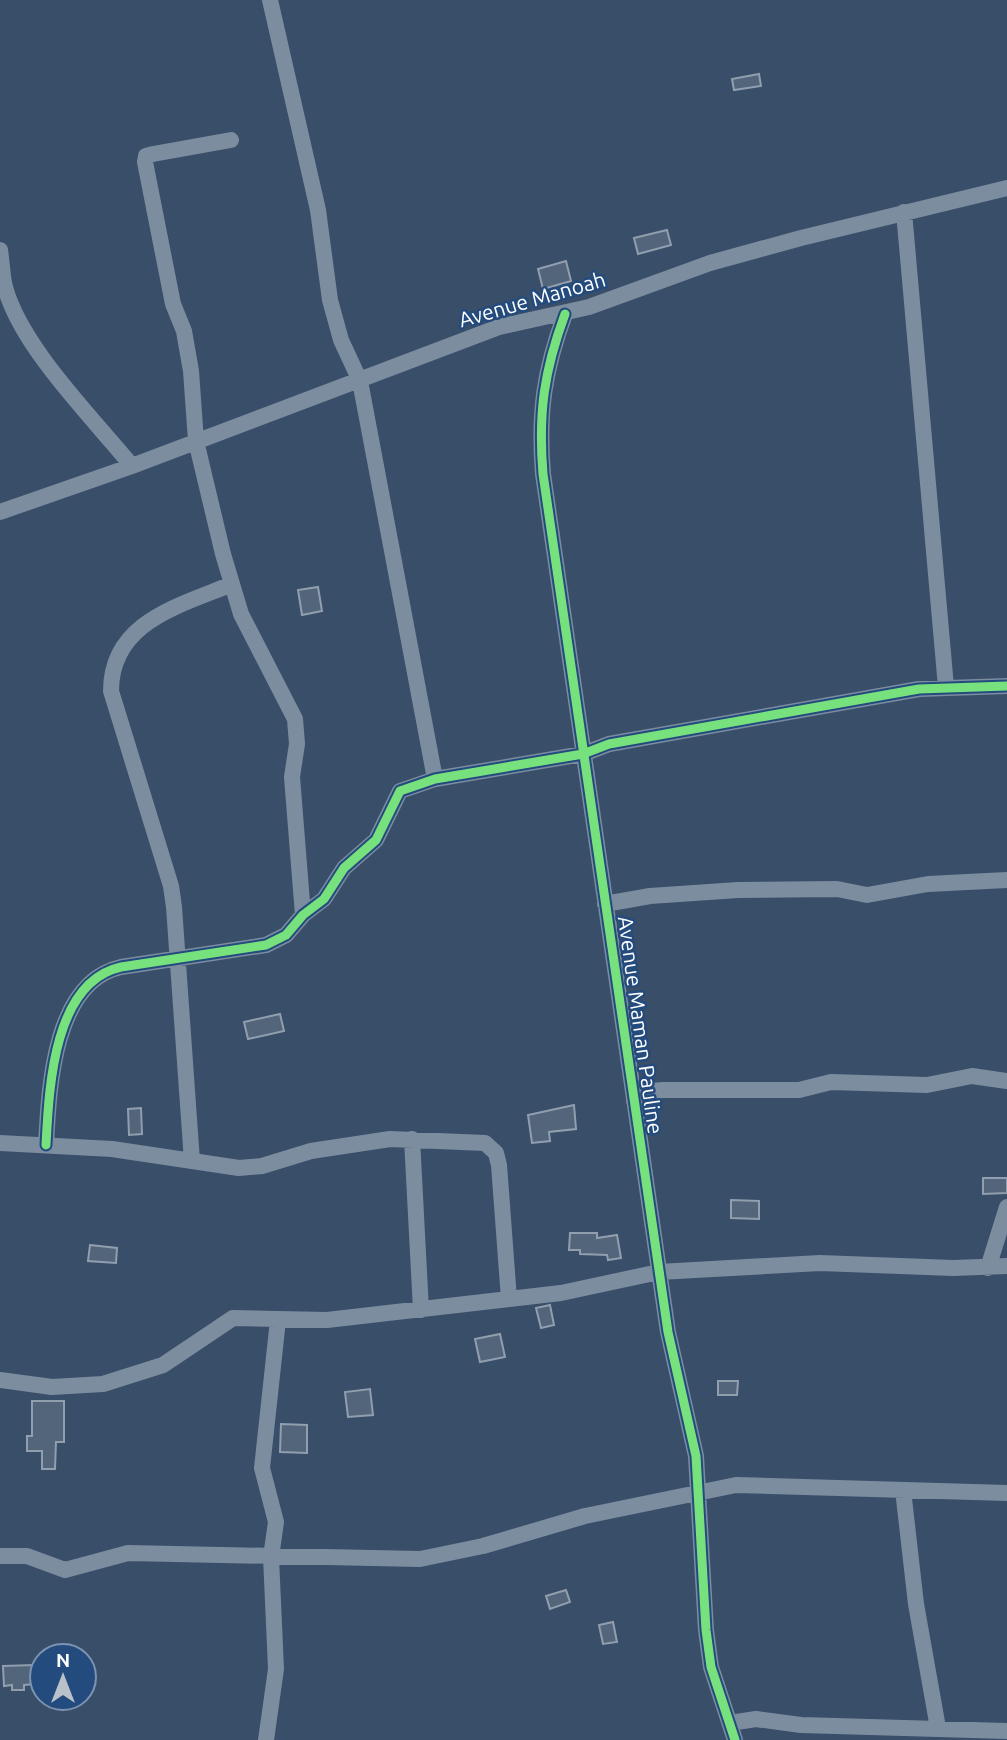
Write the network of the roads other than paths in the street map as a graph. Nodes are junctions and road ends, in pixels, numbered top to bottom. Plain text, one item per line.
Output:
1 (270, 0) edge
2 (231, 140) dead end
3 (1007, 188) edge
4 (904, 212) junction
5 (0, 250) edge
6 (565, 314) junction
7 (360, 381) junction
8 (196, 441) junction
9 (132, 466) junction
10 (0, 512) edge
11 (232, 584) junction
12 (1007, 686) edge
13 (946, 687) junction
14 (583, 754) junction
15 (435, 779) junction
16 (1007, 880) edge
17 (605, 904) junction
18 (303, 915) junction
19 (177, 961) junction
20 (1007, 1081) edge
21 (634, 1101) junction
22 (412, 1139) junction
23 (0, 1143) edge
24 (46, 1145) junction
25 (192, 1161) junction
26 (1007, 1207) edge
27 (1007, 1266) edge
28 (988, 1268) junction
29 (659, 1272) junction
30 (509, 1299) junction
31 (421, 1310) junction
32 (278, 1320) junction
33 (0, 1380) edge
34 (903, 1490) junction
35 (699, 1493) junction
36 (1007, 1493) edge
37 (0, 1556) edge
38 (271, 1557) junction
39 (730, 1723) junction
40 (938, 1728) junction
41 (1007, 1731) edge
42 (266, 1740) edge
43 (735, 1740) edge

1 - 7 street
2 - 8 street
3 - 4 street, Avenue Manoah
4 - 6 street, Avenue Manoah
4 - 13 street
5 - 9 street
6 - 7 street, Avenue Manoah
6 - 14 street, Avenue Maman Pauline
7 - 8 street, Avenue Manoah
7 - 15 street
8 - 9 street, Avenue Manoah
8 - 11 street
9 - 10 street, Avenue Manoah
11 - 18 street
11 - 19 street
12 - 13 street
13 - 14 street
14 - 15 street
14 - 17 street, Avenue Maman Pauline
15 - 18 street
16 - 17 street
17 - 21 street, Avenue Maman Pauline
18 - 19 street
19 - 24 street
19 - 25 street
20 - 21 street
21 - 29 street, Avenue Maman Pauline
22 - 25 street
22 - 30 street
22 - 31 street
23 - 24 street
24 - 25 street
26 - 28 street
27 - 28 street
28 - 29 street
29 - 30 street
29 - 35 street, Avenue Maman Pauline
30 - 31 street
31 - 32 street
32 - 33 street
32 - 38 street
34 - 35 street
34 - 36 street
34 - 40 street
35 - 38 street
35 - 39 street, Avenue Maman Pauline
37 - 38 street
38 - 42 street
39 - 40 street
39 - 43 street, Avenue Maman Pauline
40 - 41 street

